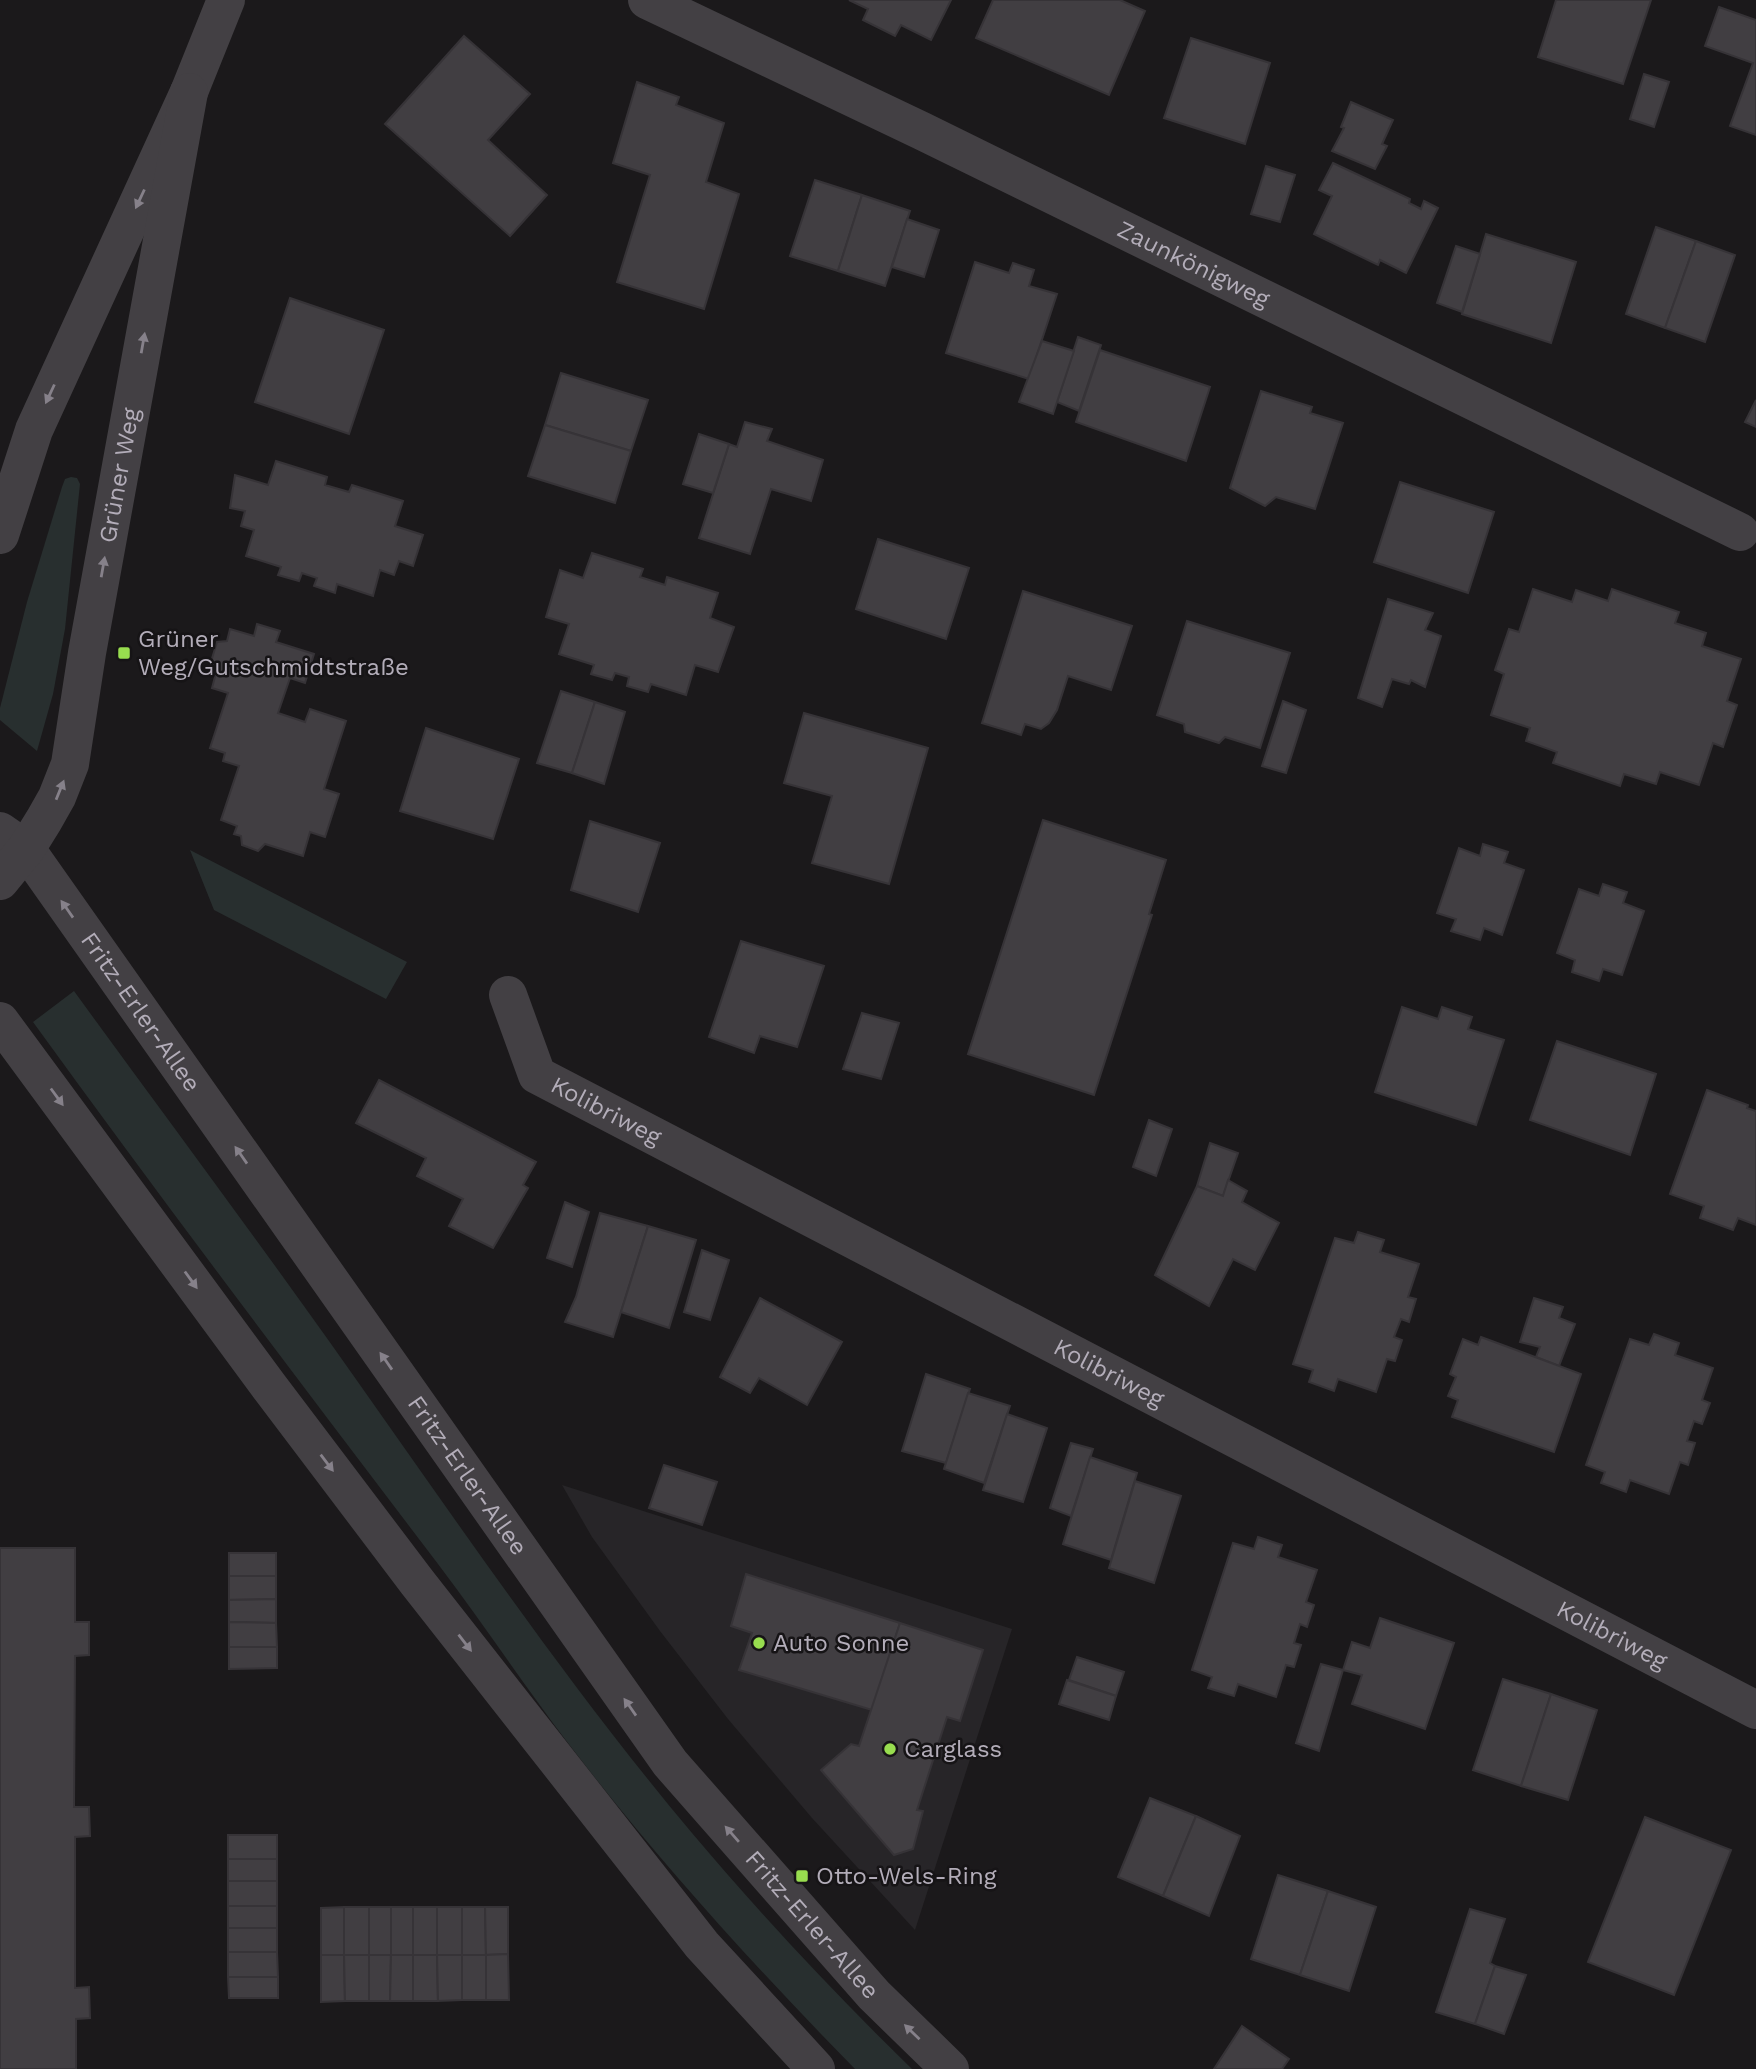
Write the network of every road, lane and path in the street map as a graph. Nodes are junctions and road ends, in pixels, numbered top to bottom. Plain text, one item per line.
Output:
1 (226, 0) edge
2 (647, 0) edge
3 (189, 92) junction
4 (1740, 532) dead end
5 (0, 535) edge
6 (13, 840) edge
7 (0, 881) edge
8 (508, 995) dead end
9 (0, 1021) edge
10 (1756, 1710) edge
11 (816, 2069) edge
12 (950, 2069) edge

1 - 3 street, Grüner Weg
2 - 4 street, Zaunkönigweg
3 -> 5 street, Grüner Weg
6 -> 3 street, Grüner Weg
6 - 7 street
12 -> 6 street, Fritz-Erler-Allee
8 - 10 street, Kolibriweg
9 -> 11 street

